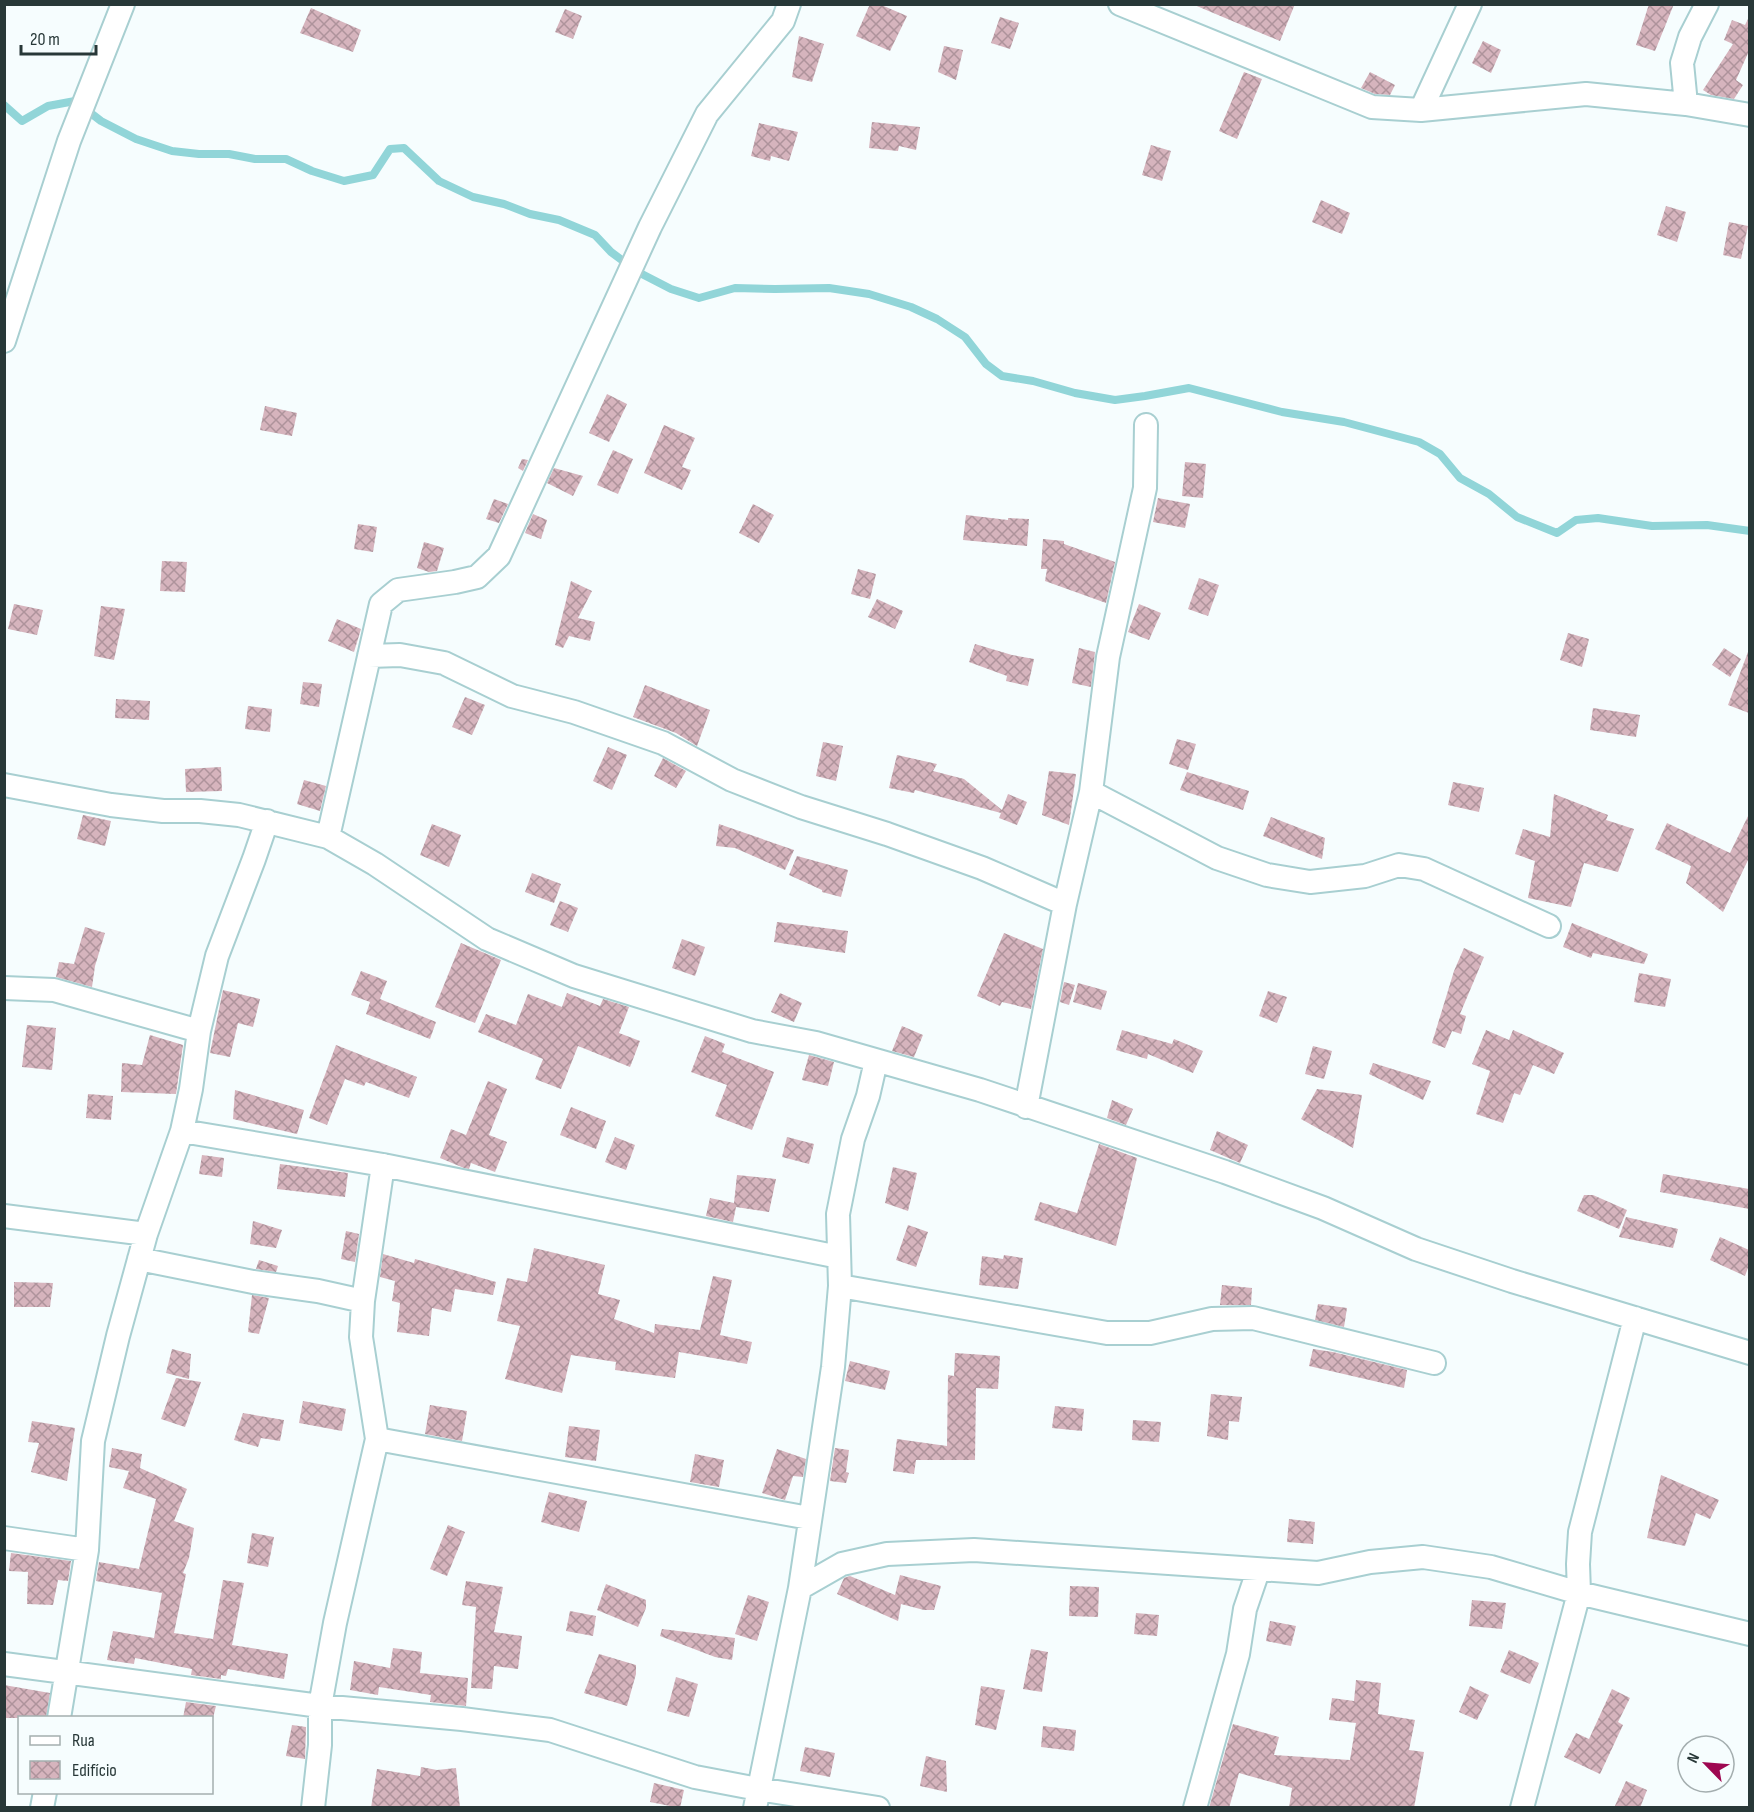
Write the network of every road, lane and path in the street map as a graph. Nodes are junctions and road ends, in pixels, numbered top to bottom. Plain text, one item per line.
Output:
1 (123, 4) edge
2 (789, 4) edge
3 (1120, 4) edge
4 (1470, 4) edge
5 (1707, 4) edge
6 (1686, 104) junction
7 (1420, 110) junction
8 (1749, 115) edge
9 (4, 341) edge
10 (1146, 424) dead end
11 (369, 656) junction
12 (4, 785) edge
13 (1091, 792) junction
14 (267, 821) junction
15 (328, 837) junction
16 (1065, 904) junction
17 (1549, 926) dead end
18 (4, 988) edge
19 (199, 1031) junction
20 (876, 1061) junction
21 (1026, 1107) junction
22 (182, 1131) junction
23 (383, 1165) junction
24 (4, 1216) edge
25 (146, 1234) junction
26 (839, 1257) junction
27 (139, 1259) junction
28 (840, 1286) junction
29 (363, 1301) junction
30 (1635, 1318) junction
31 (1749, 1353) edge
32 (1434, 1363) dead end
33 (377, 1439) junction
34 (809, 1518) junction
35 (4, 1538) edge
36 (87, 1550) junction
37 (1258, 1571) junction
38 (800, 1588) junction
39 (1579, 1593) junction
40 (1749, 1634) edge
41 (4, 1664) edge
42 (68, 1673) junction
43 (320, 1706) junction
44 (59, 1716) edge
45 (757, 1798) edge
46 (313, 1808) edge
47 (878, 1808) edge
48 (1195, 1808) edge
49 (1522, 1808) edge

1 - 9 street
2 - 11 street
3 - 7 street
4 - 7 street
5 - 6 street
6 - 7 street
6 - 8 street
10 - 13 street
11 - 15 street
11 - 16 street
12 - 14 street
13 - 16 street
13 - 17 street
14 - 15 street
14 - 19 street
15 - 20 street
16 - 21 street
18 - 19 street
19 - 22 street
20 - 21 street
20 - 26 street
21 - 30 street
22 - 23 street
22 - 25 street
23 - 26 street
23 - 29 street
24 - 25 street
25 - 27 street
26 - 28 street
27 - 29 street
27 - 36 street
28 - 32 street
28 - 34 street
29 - 33 street
30 - 31 street
30 - 39 street
33 - 34 street
33 - 43 street
34 - 38 street
35 - 36 street
36 - 42 street
37 - 38 street
37 - 39 street
37 - 48 street
38 - 45 street
39 - 40 street
39 - 49 street
41 - 42 street
42 - 43 street
42 - 44 street
43 - 45 street
43 - 46 street
45 - 47 street

